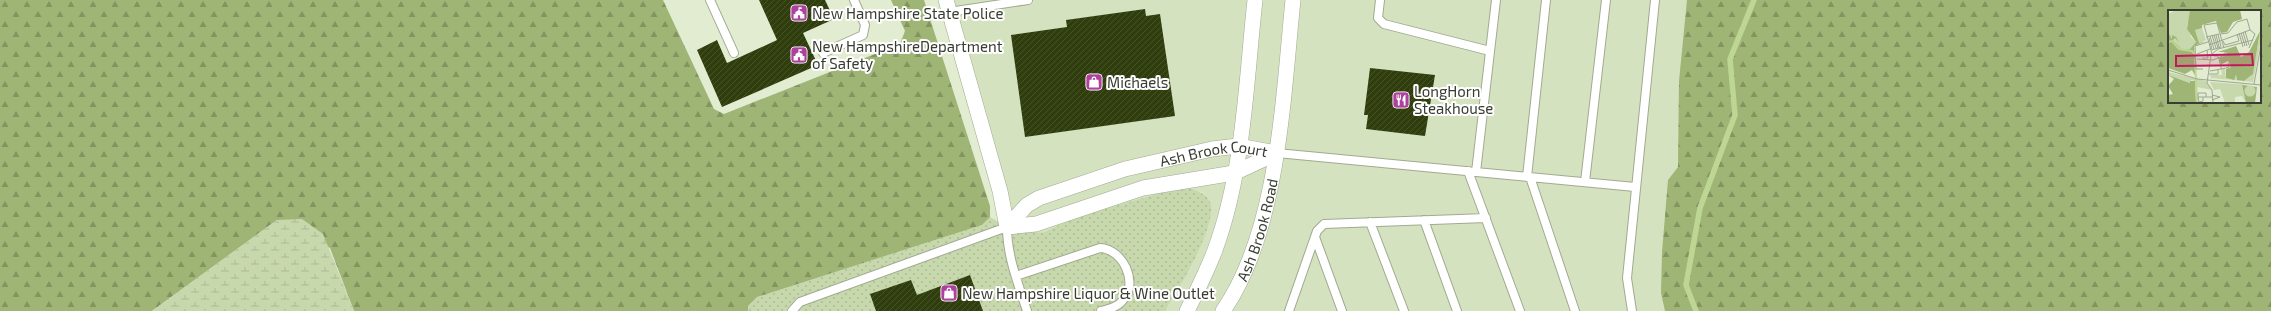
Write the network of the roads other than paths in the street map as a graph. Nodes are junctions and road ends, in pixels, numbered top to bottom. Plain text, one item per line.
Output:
1 (710, 0) edge
2 (854, 0) edge
3 (1028, 0) edge
4 (1255, 0) edge
5 (1293, 0) edge
6 (1380, 0) edge
7 (1496, 0) edge
8 (1546, 0) edge
9 (1606, 0) edge
10 (1655, 0) edge
11 (947, 6) edge
12 (1490, 51) junction
13 (734, 53) dead end
14 (823, 53) dead end
15 (1238, 146) junction
16 (1277, 153) junction
17 (1472, 171) junction
18 (1234, 173) junction
19 (1528, 177) junction
20 (1585, 182) junction
21 (1635, 187) junction
22 (1486, 218) junction
23 (1424, 220) junction
24 (1370, 222) junction
25 (1007, 227) junction
26 (1315, 237) junction
27 (1244, 273) junction
28 (1016, 276) junction
29 (792, 311) edge
30 (1027, 311) edge
31 (1101, 311) edge
32 (1187, 311) edge
33 (1223, 311) edge
34 (1233, 311) edge
35 (1289, 311) edge
36 (1342, 311) edge
37 (1404, 311) edge
38 (1458, 311) edge
39 (1520, 311) edge
40 (1576, 311) edge
41 (1632, 311) edge

1 - 13 lane
2 - 14 lane
3 - 11 lane
4 - 15 street
5 - 16 street, Ash Brook Road
6 - 12 lane
7 - 12 lane
8 - 19 lane
9 - 20 lane
10 - 21 lane
11 - 25 street
12 - 17 lane
15 - 16 street, Ash Brook Court
15 - 18 street
15 - 25 street, Ash Brook Court
16 - 17 lane
16 - 18 street, Ash Brook Court
16 - 27 street, Ash Brook Road
17 - 19 lane
17 - 22 lane
18 - 25 street, Ash Brook Court
18 - 32 street
19 - 20 lane
19 - 40 lane
20 - 21 lane
21 - 41 lane
22 - 23 lane
22 - 39 lane
23 - 24 lane
23 - 38 lane
24 - 26 lane
24 - 37 lane
25 - 28 lane
25 - 29 lane
26 - 35 lane
26 - 36 lane
27 - 33 street, Ash Brook Road
27 - 34 lane
28 - 30 lane
28 - 31 lane

